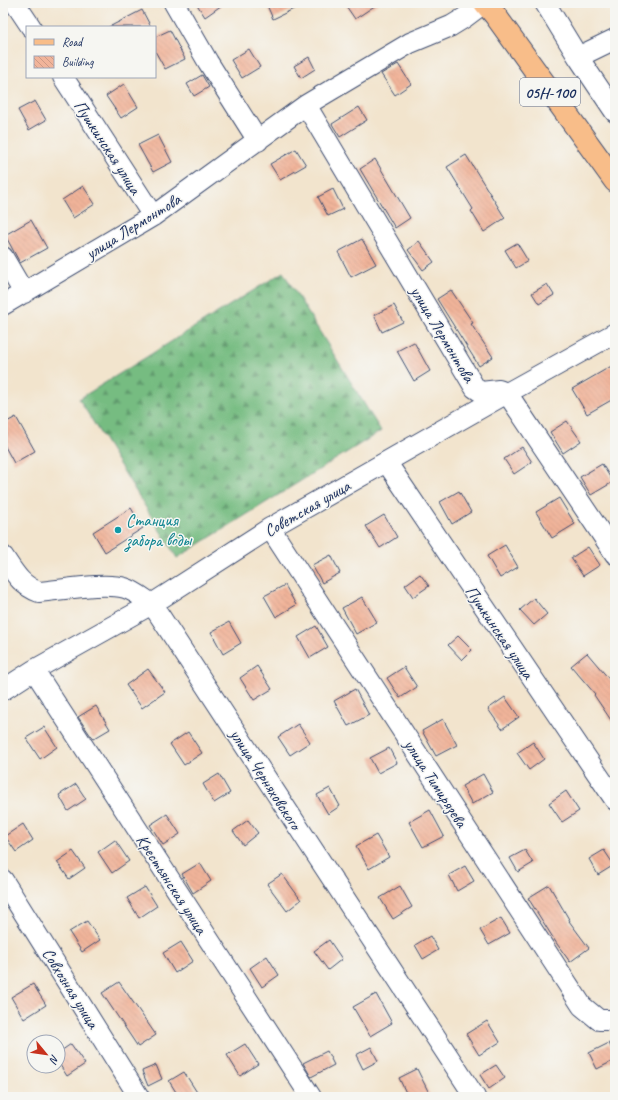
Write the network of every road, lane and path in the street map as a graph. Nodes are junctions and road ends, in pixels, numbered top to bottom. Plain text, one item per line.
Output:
1 (15, 3) edge
2 (174, 3) edge
3 (484, 3) edge
4 (545, 3) edge
5 (30, 26) edge
6 (615, 39) edge
7 (578, 57) junction
8 (64, 78) edge
9 (306, 105) junction
10 (615, 112) edge
11 (258, 141) junction
12 (614, 177) edge
13 (153, 216) junction
14 (3, 257) edge
15 (24, 294) junction
16 (3, 305) edge
17 (615, 333) edge
18 (507, 393) junction
19 (387, 462) junction
20 (270, 528) junction
21 (615, 554) edge
22 (3, 556) edge
23 (152, 604) junction
24 (34, 670) junction
25 (3, 690) edge
26 (615, 800) edge
27 (3, 880) edge
28 (615, 1020) edge
29 (139, 1097) edge
30 (310, 1097) edge
31 (475, 1097) edge

1 - 5 street
2 - 11 street
3 - 9 street, улица Лермонтова
3 - 12 main road, 05Н-100
4 - 7 street
6 - 7 street
7 - 10 street
8 - 13 street, Пушкинская улица
9 - 11 street, улица Лермонтова
9 - 18 street, улица Лермонтова
11 - 13 street, улица Лермонтова
13 - 15 street, улица Лермонтова
14 - 15 street
15 - 16 street, улица Лермонтова
17 - 18 street, Советская улица
18 - 19 street, Советская улица
18 - 21 street
19 - 20 street, Советская улица
19 - 26 street, Пушкинская улица
20 - 23 street, Советская улица
20 - 28 street, улица Тимирязева
22 - 23 street, улица Черняховского
23 - 24 street, Советская улица
23 - 31 street, улица Черняховского
24 - 25 street, Советская улица
24 - 30 street, Крестьянская улица
27 - 29 street, Совхозная улица

